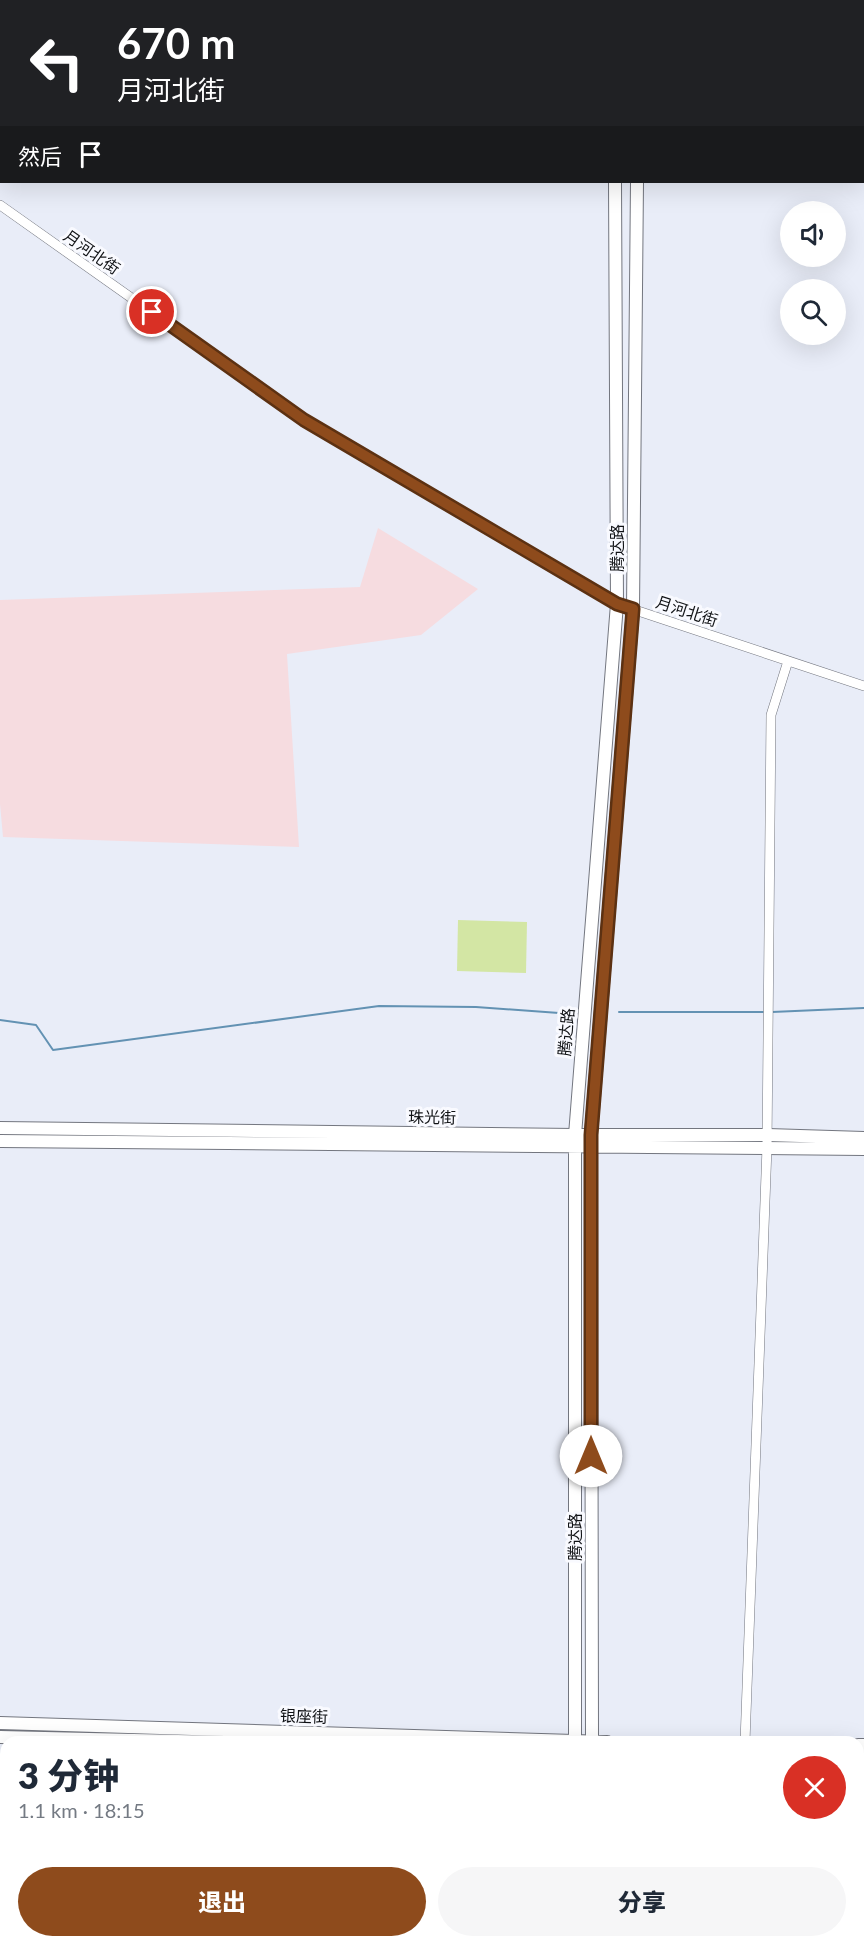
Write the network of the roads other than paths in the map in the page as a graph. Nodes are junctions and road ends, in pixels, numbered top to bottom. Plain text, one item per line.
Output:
1 (615, 183) edge
2 (637, 183) edge
3 (0, 205) edge
4 (617, 604) junction
5 (633, 609) junction
6 (788, 661) junction
7 (864, 686) edge
8 (0, 1128) edge
9 (864, 1138) edge
10 (0, 1141) edge
11 (591, 1141) junction
12 (768, 1141) junction
13 (575, 1142) junction
14 (864, 1149) edge
15 (0, 1723) edge
16 (415, 1736) edge
17 (575, 1736) edge
18 (592, 1736) edge
19 (745, 1736) edge

1 - 4 main road, 腾达路
2 - 5 main road, 腾达路
3 - 4 street, 月河北街
4 - 5 street, 月河北街
4 - 13 main road, 腾达路
5 - 6 street, 月河北街
5 - 11 main road, 腾达路
6 - 7 street, 月河北街
6 - 12 street
8 - 13 main road, 珠光街
9 - 12 main road, 珠光街
10 - 13 main road, 珠光街
11 - 12 main road, 珠光街
11 - 13 main road, 珠光街
11 - 18 main road, 腾达路
12 - 14 main road, 珠光街
12 - 19 street
13 - 17 main road, 腾达路
15 - 16 main road, 银座街

